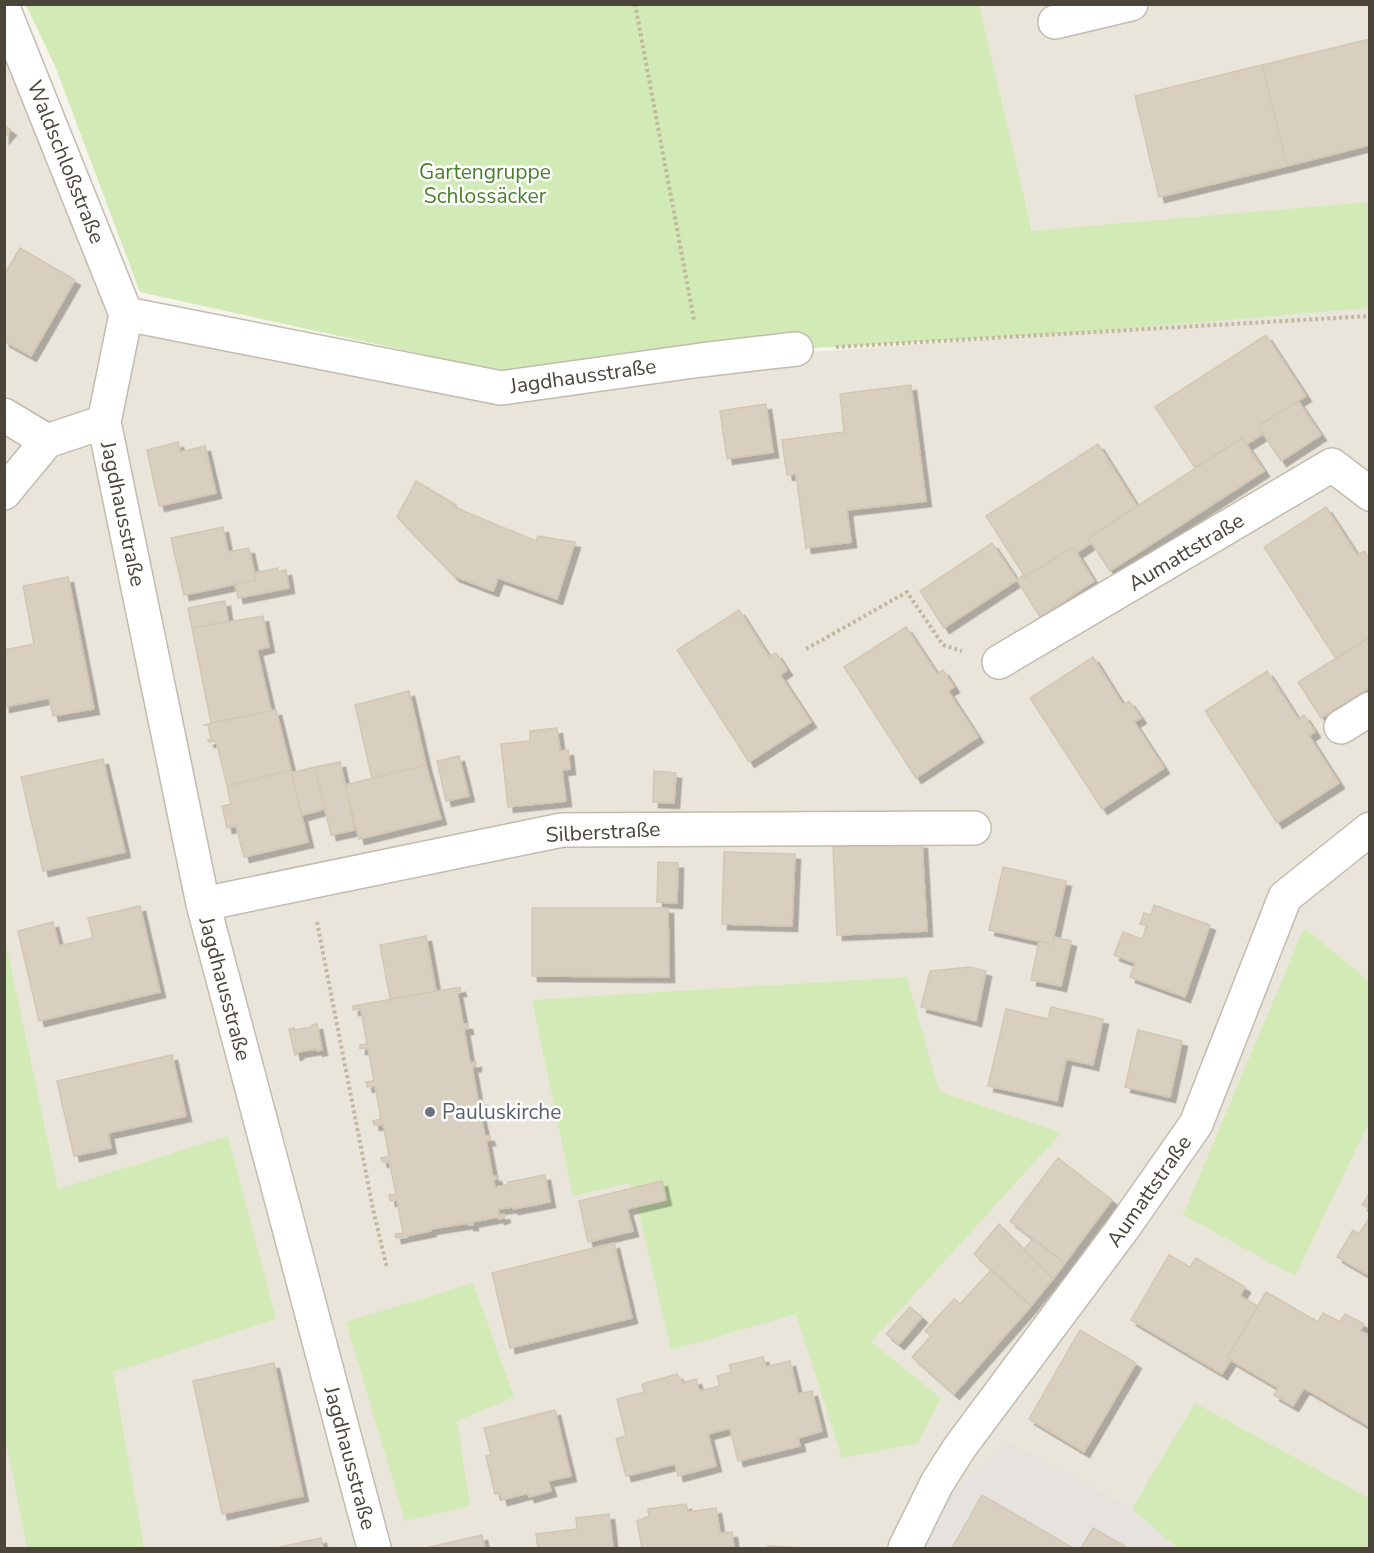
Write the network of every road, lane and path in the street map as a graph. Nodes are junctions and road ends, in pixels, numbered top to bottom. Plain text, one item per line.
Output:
1 (635, 4) edge
2 (1131, 4) edge
3 (4, 10) edge
4 (1055, 22) dead end
5 (126, 314) junction
6 (1370, 316) edge
7 (796, 349) joint
8 (701, 360) junction
9 (4, 415) edge
10 (104, 422) junction
11 (47, 441) junction
12 (4, 493) edge
13 (1370, 494) edge
14 (806, 650) dead end
15 (999, 662) joint
16 (1370, 709) edge
17 (1341, 727) dead end
18 (974, 828) dead end
19 (1370, 830) edge
20 (309, 882) junction
21 (203, 904) junction
22 (387, 1268) dead end
23 (374, 1548) edge
24 (905, 1548) edge

1 - 8 path
2 - 4 street
3 - 5 street, Waldschloßstraße
5 - 8 street, Jagdhausstraße
5 - 10 street, Jagdhausstraße
6 - 7 path
7 - 8 street, Jagdhausstraße
9 - 11 street
10 - 11 street, Jagdhausstraße
10 - 21 street, Jagdhausstraße
11 - 12 street
13 - 15 street, Aumattstraße
14 - 15 path
16 - 17 street
18 - 20 street, Silberstraße
19 - 24 street, Aumattstraße
20 - 21 street, Silberstraße
20 - 22 path
21 - 23 street, Jagdhausstraße

